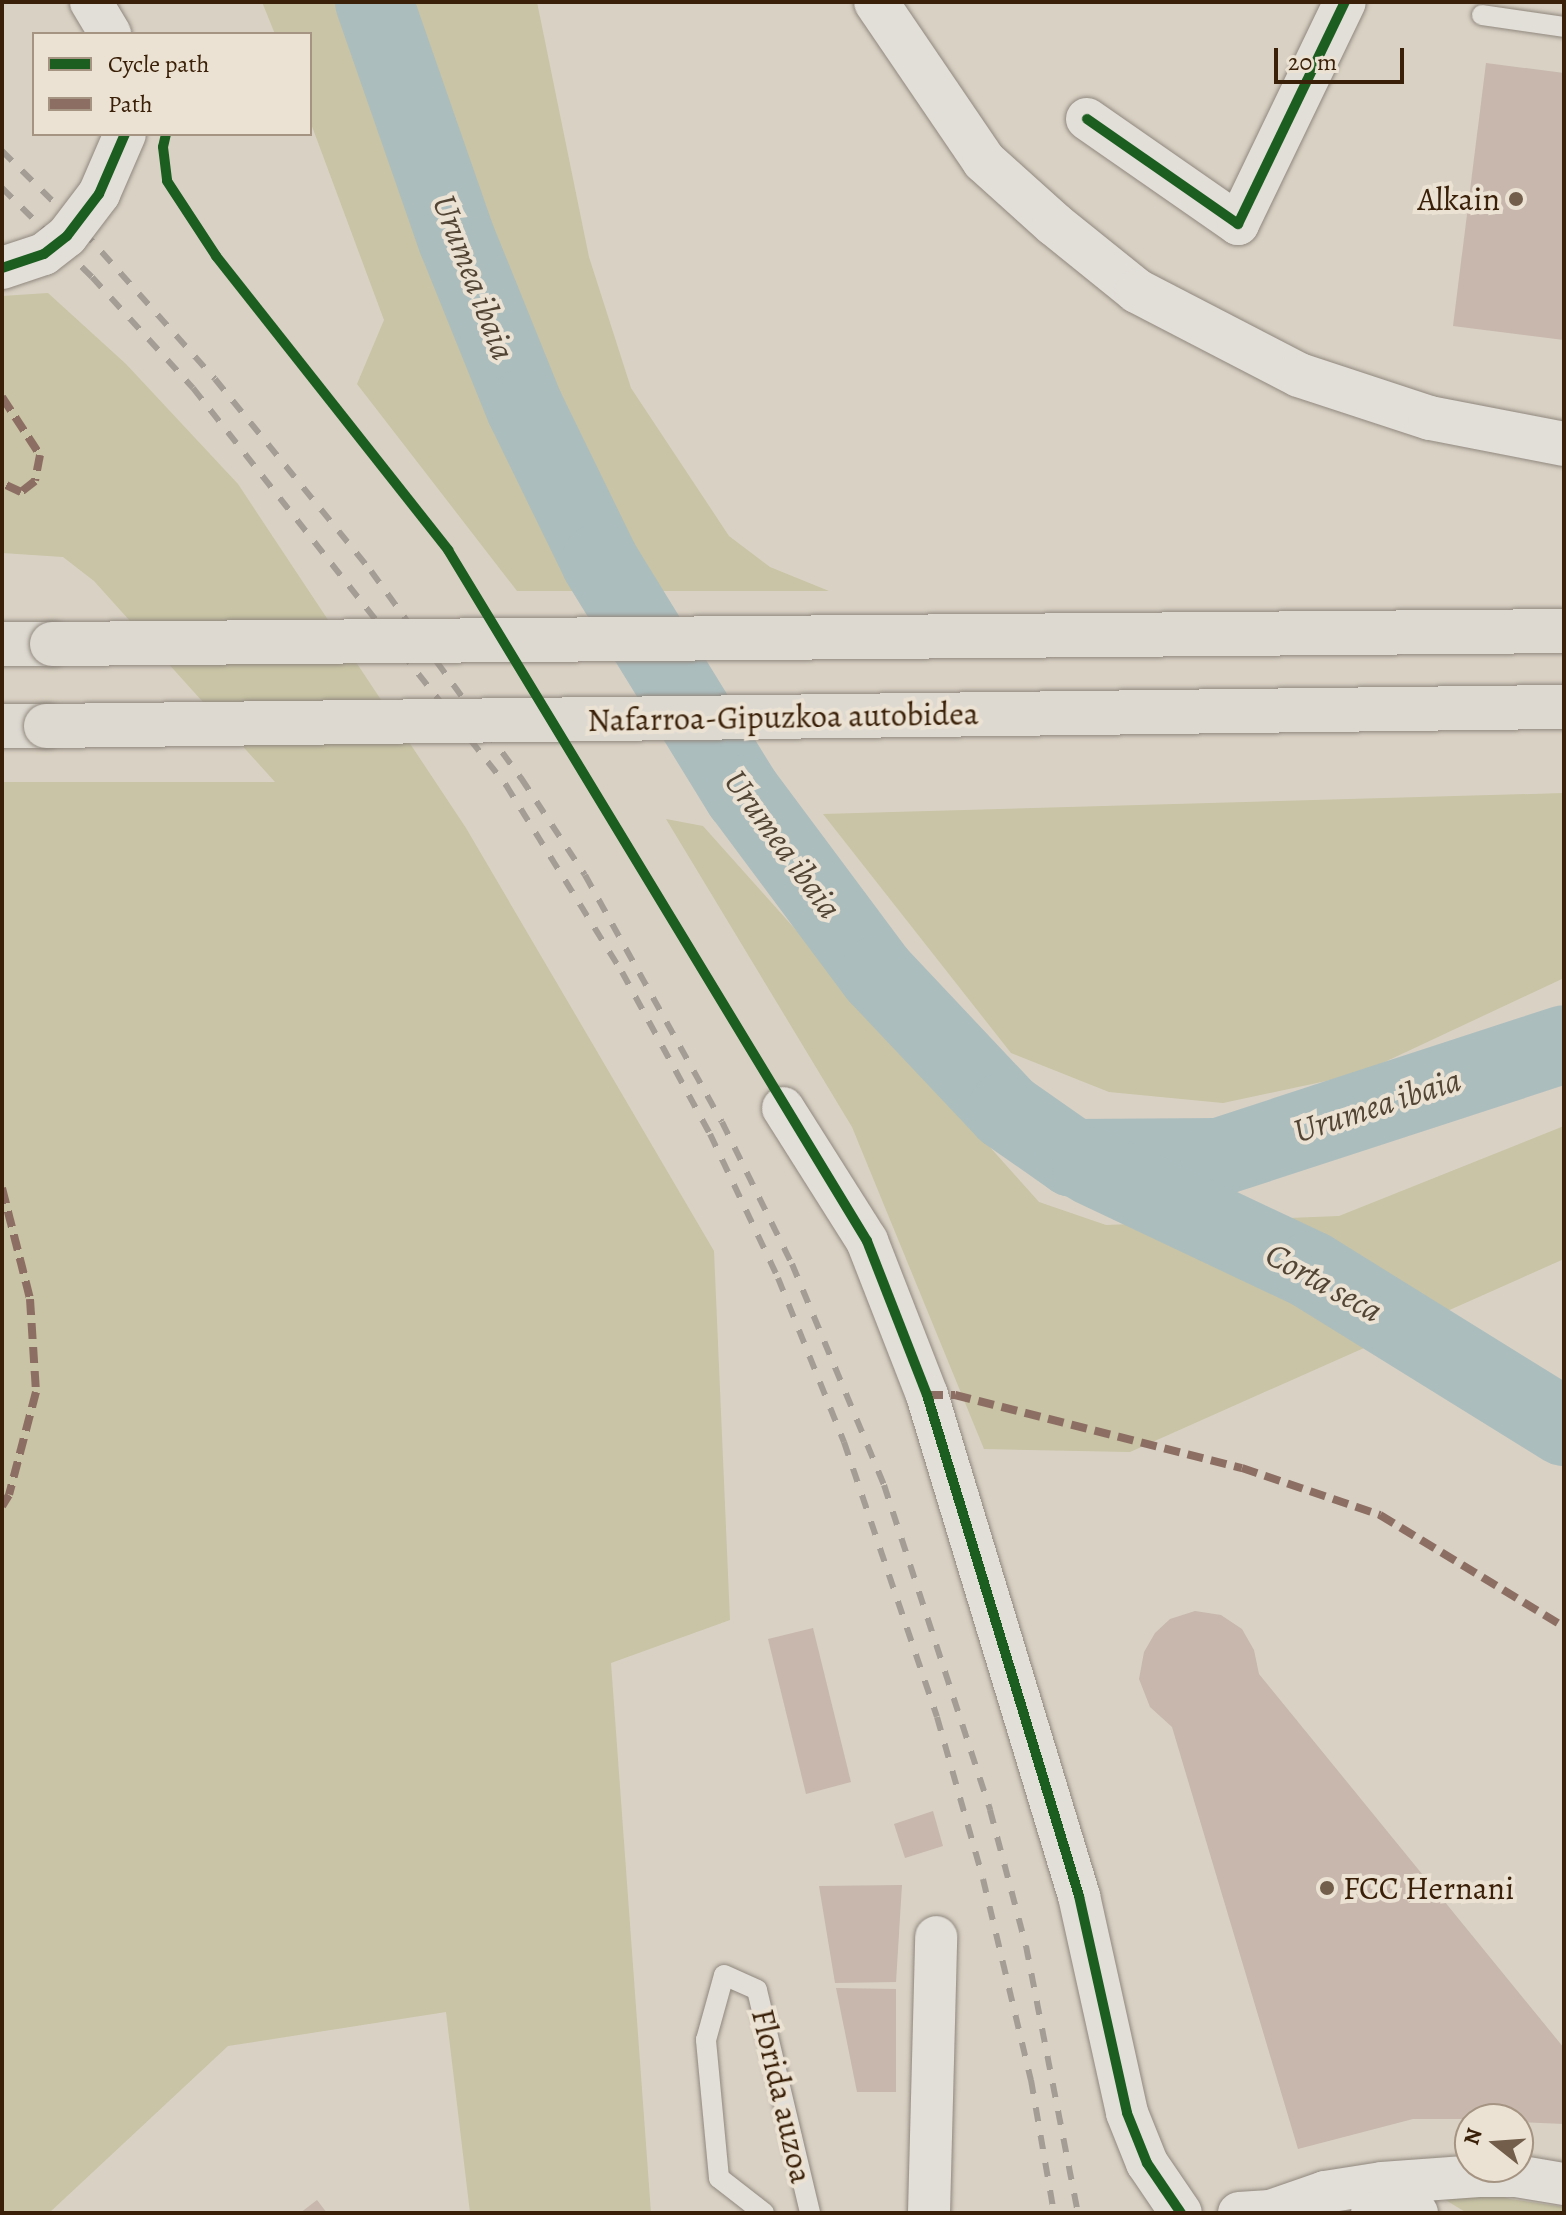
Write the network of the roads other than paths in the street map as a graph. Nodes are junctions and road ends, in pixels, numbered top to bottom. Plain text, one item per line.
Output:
1 (91, 2) edge
2 (876, 2) edge
3 (1345, 2) edge
4 (1482, 15) dead end
5 (1564, 27) edge
6 (109, 32) edge
7 (1087, 119) dead end
8 (124, 136) edge
9 (2, 268) edge
10 (1564, 444) edge
11 (1564, 631) edge
12 (2, 644) edge
13 (1564, 707) edge
14 (2, 726) edge
15 (783, 1108) dead end
16 (936, 1937) dead end
17 (1564, 2184) edge
18 (1295, 2207) edge
19 (1176, 2208) edge
20 (764, 2213) edge
21 (810, 2213) edge
22 (929, 2213) edge
23 (1211, 2213) edge
24 (1239, 2213) edge
25 (1372, 2213) edge
26 (1417, 2213) edge

1 - 6 street
2 - 10 main road
3 - 7 street
4 - 5 lane
8 - 9 street, bridge
11 - 12 highway, bridge
13 - 14 highway, Nafarroa-Gipuzkoa autobidea, bridge
15 - 19 street
16 - 22 street
17 - 18 street
18 - 24 street
19 - 23 street
20 - 21 lane, Florida auzoa
25 - 26 street

